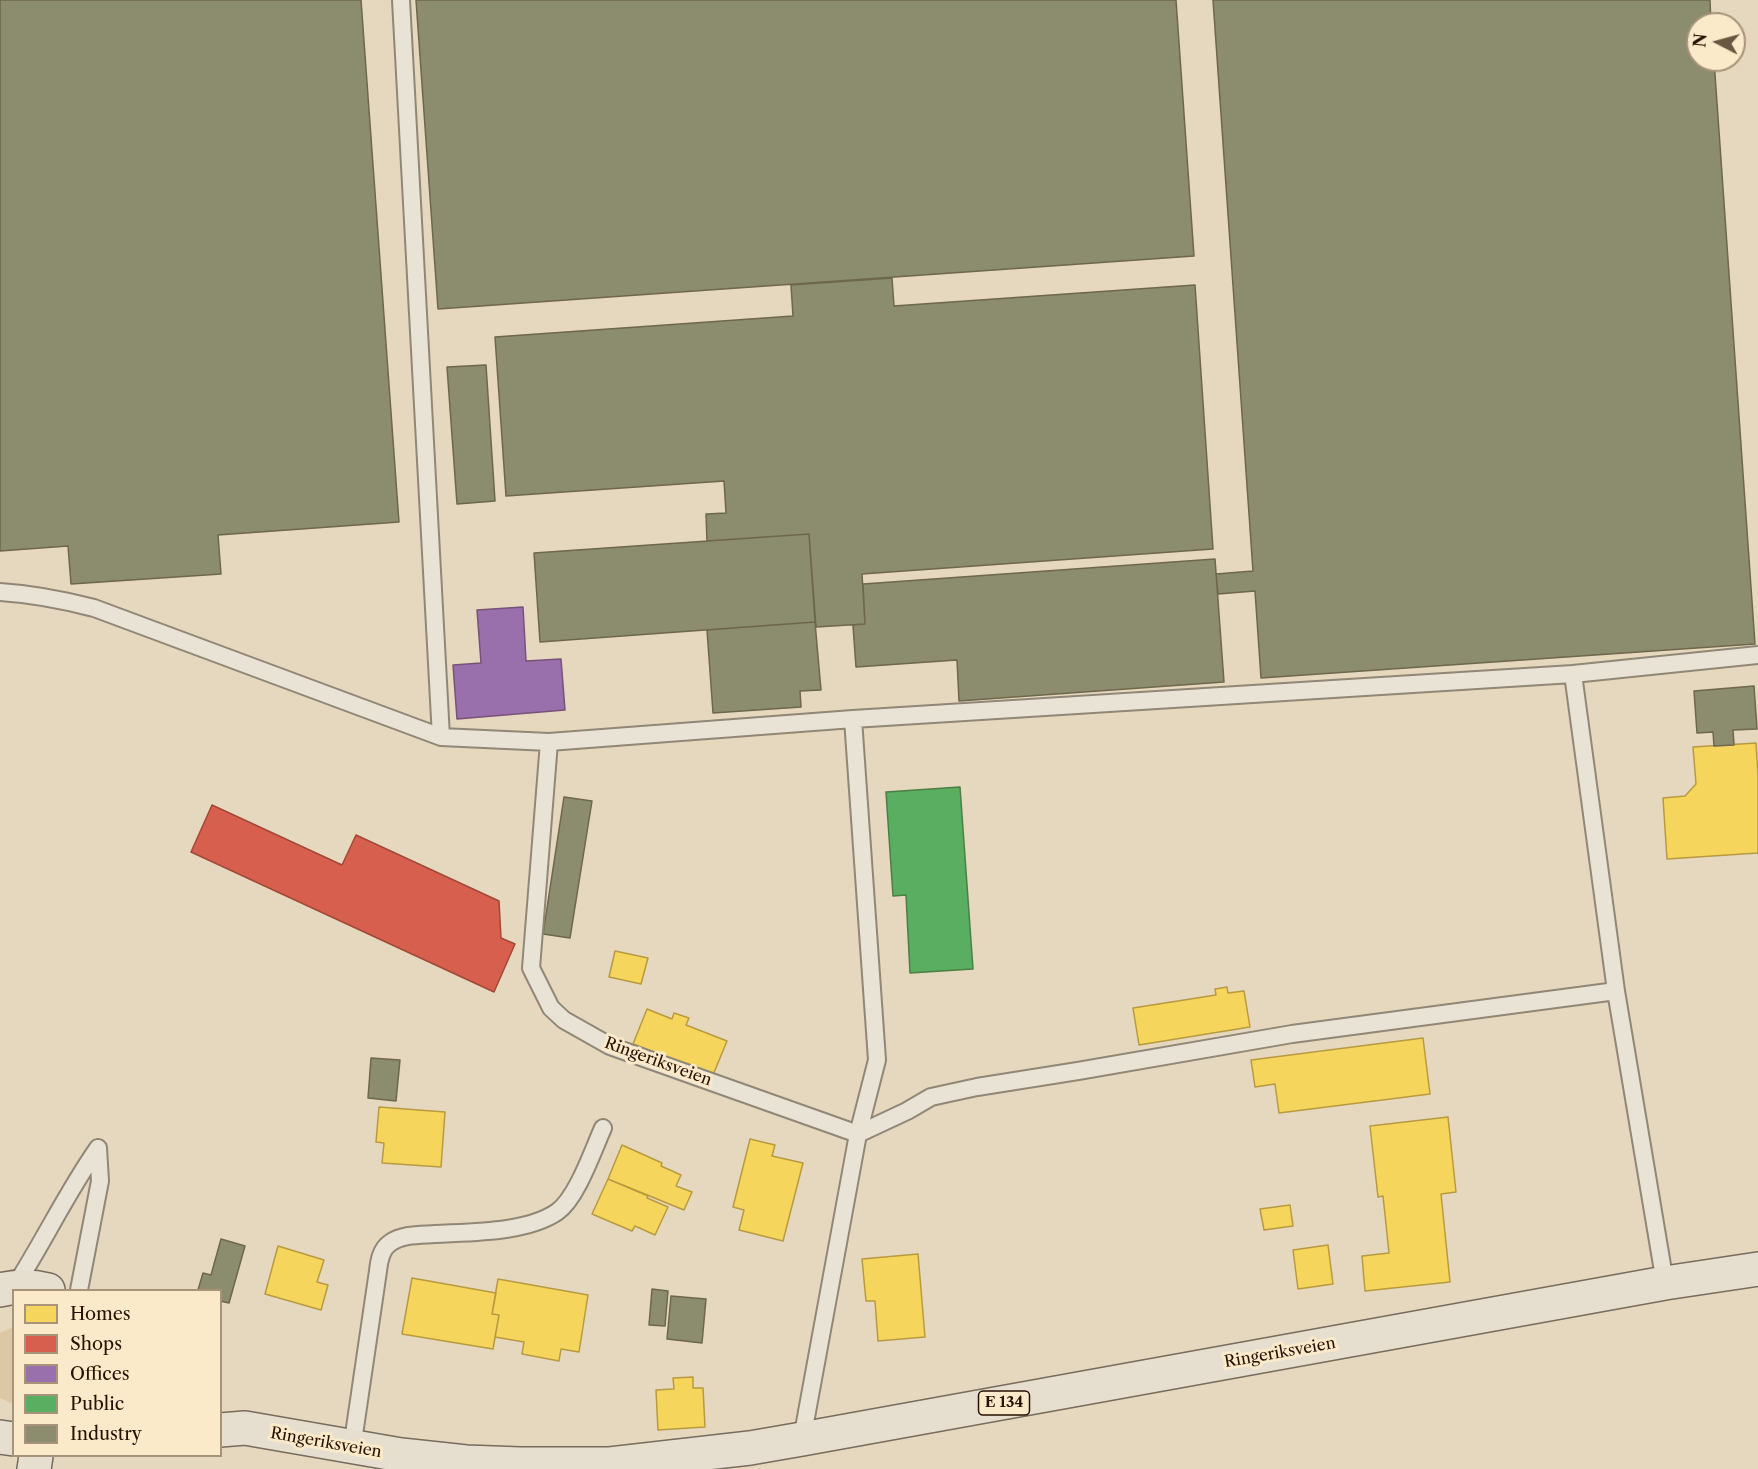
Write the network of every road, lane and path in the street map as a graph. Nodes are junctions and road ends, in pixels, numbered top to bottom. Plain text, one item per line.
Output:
1 (401, 0) edge
2 (0, 592) edge
3 (1758, 655) edge
4 (1573, 674) junction
5 (853, 719) junction
6 (441, 737) junction
7 (549, 742) junction
8 (1616, 991) junction
9 (603, 1128) dead end
10 (858, 1134) junction
11 (1758, 1269) edge
12 (1665, 1283) junction
13 (7, 1288) edge
14 (44, 1289) edge
15 (79, 1289) edge
16 (229, 1423) edge
17 (802, 1439) junction
18 (352, 1448) junction

1 - 6 lane
2 - 6 lane
3 - 4 lane
4 - 5 lane
4 - 8 lane
5 - 7 lane
5 - 10 lane
6 - 7 lane
7 - 10 lane, Ringeriksveien
8 - 10 lane
8 - 12 lane
9 - 18 lane
10 - 17 lane
11 - 12 highway, Ringeriksveien / E 134
12 - 17 highway, Ringeriksveien / E 134
13 - 14 highway
13 - 15 lane
16 - 18 highway, Ringeriksveien / E 134
17 - 18 highway, Ringeriksveien / E 134

